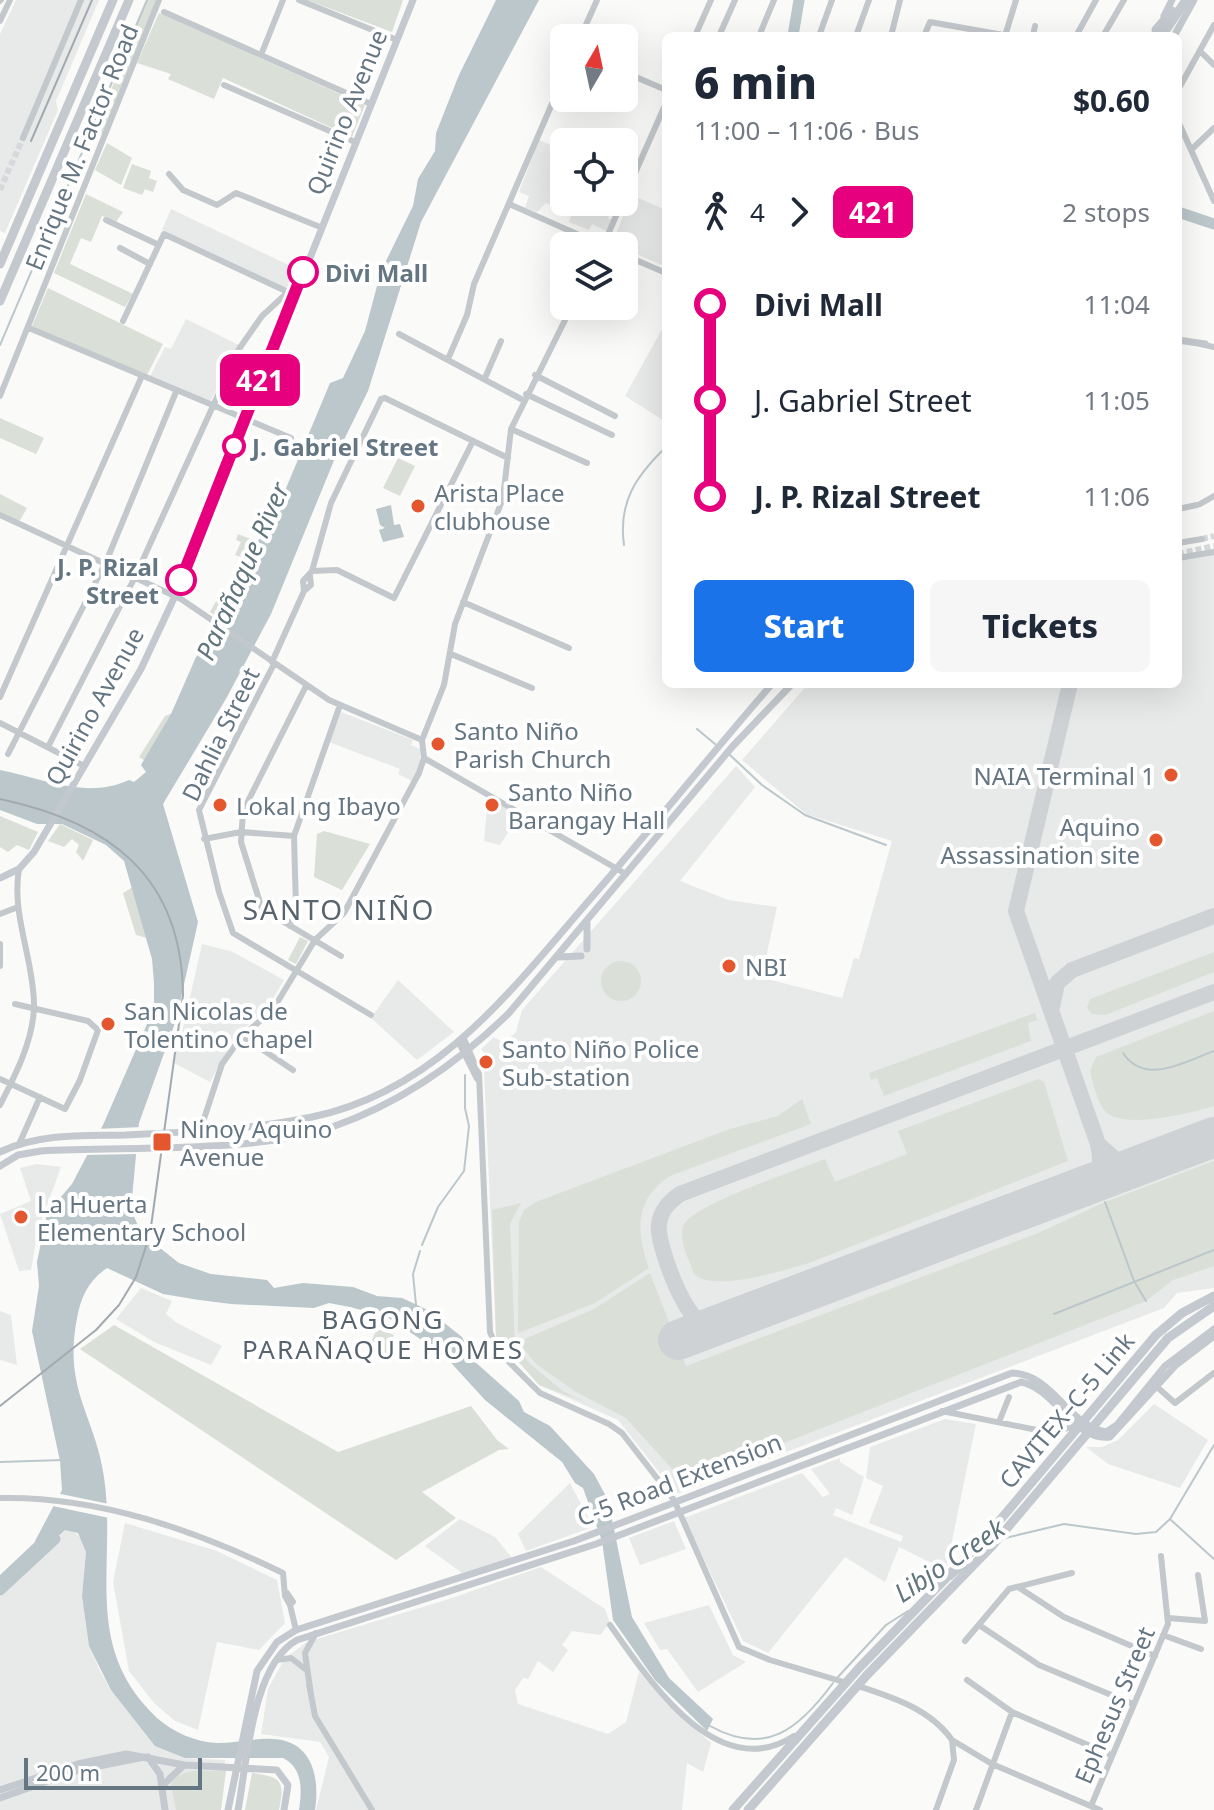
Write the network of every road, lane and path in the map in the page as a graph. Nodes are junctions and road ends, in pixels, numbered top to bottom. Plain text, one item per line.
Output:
1 (10, 0) edge
2 (81, 0) edge
3 (113, 0) edge
4 (129, 0) edge
5 (159, 0) edge
6 (283, 0) edge
7 (299, 0) edge
8 (413, 0) edge
9 (597, 0) edge
10 (711, 0) edge
11 (735, 0) edge
12 (774, 0) edge
13 (832, 0) edge
14 (869, 0) edge
15 (900, 0) edge
16 (1016, 0) edge
17 (1096, 0) edge
18 (1124, 0) edge
19 (1179, 0) edge
20 (1194, 0) edge
21 (1172, 11) dead end
22 (164, 12) dead end
23 (0, 21) edge
24 (586, 24) edge
25 (1214, 25) edge
26 (947, 26) junction
27 (1035, 26) dead end
28 (697, 32) edge
29 (721, 32) edge
30 (761, 32) edge
31 (820, 32) edge
32 (857, 32) edge
33 (892, 32) edge
34 (925, 32) edge
35 (946, 32) edge
36 (972, 32) edge
37 (1008, 32) edge
38 (1034, 32) edge
39 (1078, 32) edge
40 (1105, 32) edge
41 (1158, 32) edge
42 (1158, 32) edge
43 (1176, 32) edge
44 (397, 40) junction
45 (1200, 51) junction
46 (261, 55) junction
47 (1214, 65) edge
48 (638, 78) edge
49 (1182, 83) edge
50 (224, 85) dead end
51 (662, 88) edge
52 (371, 104) junction
53 (550, 109) edge
54 (662, 112) edge
55 (1214, 128) edge
56 (1182, 130) edge
57 (23, 138) tunnel mouth
58 (355, 142) junction
59 (1191, 150) junction
60 (638, 166) edge
61 (169, 174) dead end
62 (1214, 201) edge
63 (509, 204) junction
64 (106, 220) dead end
65 (320, 227) junction
66 (571, 232) edge
67 (159, 245) junction
68 (120, 248) dead end
69 (638, 261) edge
70 (0, 264) edge
71 (150, 264) junction
72 (662, 271) edge
73 (291, 294) junction
74 (0, 301) edge
75 (566, 320) edge
76 (123, 321) dead end
77 (29, 328) junction
78 (399, 334) dead end
79 (501, 341) dead end
80 (1182, 342) edge
81 (1205, 344) joint
82 (1214, 347) edge
83 (448, 359) junction
84 (535, 375) junction
85 (141, 378) junction
86 (485, 378) junction
87 (176, 392) junction
88 (0, 396) edge
89 (525, 397) junction
90 (212, 406) junction
91 (615, 416) dead end
92 (245, 419) junction
93 (511, 429) junction
94 (612, 435) dead end
95 (291, 438) dead end
96 (472, 443) junction
97 (508, 458) junction
98 (587, 463) dead end
99 (1214, 496) edge
100 (1182, 508) edge
101 (0, 515) edge
102 (1202, 539) tunnel mouth
103 (1182, 542) edge
104 (68, 545) junction
105 (1214, 552) edge
106 (1182, 557) edge
107 (106, 562) junction
108 (311, 574) junction
109 (135, 577) junction
110 (175, 596) junction
111 (463, 602) junction
112 (569, 648) dead end
113 (451, 654) junction
114 (273, 663) junction
115 (306, 686) junction
116 (532, 688) dead end
117 (769, 688) edge
118 (788, 688) edge
119 (0, 697) edge
120 (340, 705) junction
121 (0, 723) edge
122 (19, 732) junction
123 (422, 740) junction
124 (48, 747) junction
125 (8, 754) dead end
126 (424, 758) junction
127 (84, 766) junction
128 (241, 832) junction
129 (294, 836) junction
130 (204, 839) junction
131 (618, 867) junction
132 (19, 869) junction
133 (626, 874) junction
134 (0, 878) edge
135 (18, 907) junction
136 (0, 914) edge
137 (588, 919) junction
138 (290, 926) junction
139 (315, 940) junction
140 (0, 944) edge
141 (587, 949) dead end
142 (341, 956) dead end
143 (581, 956) dead end
144 (557, 957) junction
145 (0, 966) edge
146 (297, 969) junction
147 (15, 1004) dead end
148 (34, 1006) junction
149 (371, 1015) dead end
150 (242, 1036) junction
151 (461, 1041) junction
152 (467, 1052) junction
153 (293, 1070) dead end
154 (0, 1079) edge
155 (11, 1083) junction
156 (40, 1097) junction
157 (0, 1105) edge
158 (287, 1122) junction
159 (200, 1131) junction
160 (289, 1136) junction
161 (20, 1142) junction
162 (0, 1152) edge
163 (0, 1166) edge
164 (1214, 1296) edge
165 (1214, 1306) edge
166 (1194, 1312) junction
167 (1214, 1329) edge
168 (1214, 1336) edge
169 (1214, 1373) edge
170 (1156, 1386) junction
171 (1009, 1397) dead end
172 (942, 1411) junction
173 (999, 1422) junction
174 (1078, 1425) junction
175 (0, 1498) edge
176 (674, 1500) junction
177 (677, 1512) junction
178 (1161, 1556) dead end
179 (1072, 1573) dead end
180 (1198, 1575) dead end
181 (446, 1585) junction
182 (1018, 1587) junction
183 (449, 1594) junction
184 (1168, 1618) junction
185 (610, 1625) dead end
186 (979, 1625) junction
187 (296, 1630) junction
188 (316, 1633) junction
189 (1163, 1635) junction
190 (965, 1641) dead end
191 (1201, 1649) dead end
192 (1155, 1656) junction
193 (274, 1662) junction
194 (306, 1671) junction
195 (967, 1680) dead end
196 (853, 1684) junction
197 (1133, 1704) junction
198 (1012, 1712) junction
199 (952, 1740) junction
200 (1111, 1755) junction
201 (147, 1756) junction
202 (992, 1764) junction
203 (184, 1765) junction
204 (162, 1786) junction
205 (0, 1790) edge
206 (0, 1798) edge
207 (1091, 1806) junction
208 (165, 1810) edge
209 (228, 1810) edge
210 (238, 1810) edge
211 (284, 1810) edge
212 (372, 1810) edge
213 (733, 1810) edge
214 (748, 1810) edge
215 (936, 1810) edge
216 (976, 1810) edge
217 (1100, 1810) edge

1 - 23 street
2 - 57 street
3 - 70 highway
4 - 74 highway
5 - 77 street, Enrique M. Factor Road
6 - 46 street
7 - 44 street
8 - 44 main road, Quirino Avenue
9 - 24 street
10 - 28 street
11 - 29 street
12 - 30 street
13 - 31 street
14 - 32 street
15 - 33 street
16 - 37 street
17 - 39 street
18 - 40 street
19 - 41 highway
20 - 43 main road
21 - 42 highway
22 - 46 street
25 - 45 street
26 - 34 street
26 - 35 street
26 - 36 street
27 - 38 street
44 - 52 main road, Quirino Avenue
45 - 47 street
45 - 49 street
46 - 52 street
48 - 51 street
50 - 58 street
52 - 58 main road, Quirino Avenue
53 - 63 street
54 - 60 street
55 - 59 street
56 - 59 street
58 - 65 main road, Quirino Avenue
59 - 62 street
61 - 65 street
63 - 66 street
63 - 83 street
64 - 67 street
65 - 73 main road, Quirino Avenue
67 - 71 street
67 - 73 street
68 - 71 street
69 - 72 street
71 - 76 street
73 - 90 street
73 - 92 main road, Quirino Avenue
75 - 84 street
77 - 85 street
77 - 88 street, Enrique M. Factor Road
78 - 83 street
79 - 86 street
80 - 81 main road
81 - 82 street
83 - 86 street
84 - 89 street
84 - 91 street
85 - 87 street
85 - 104 street
86 - 89 street
87 - 90 street
87 - 107 street
89 - 93 street
89 - 94 street
90 - 92 street
90 - 109 street
92 - 95 street
92 - 110 main road, Quirino Avenue
93 - 97 street
93 - 98 street
96 - 97 street
96 - 108 street
96 - 108 street, Dahlia Street
97 - 111 street
99 - 100 street
101 - 104 street
102 - 103 street
104 - 107 street
104 - 119 street
105 - 106 street
107 - 109 street
107 - 122 street
108 - 114 street, Dahlia Street
109 - 110 street
109 - 124 street
110 - 114 street
110 - 127 main road, Quirino Avenue
111 - 112 street
111 - 113 street
113 - 116 street
113 - 123 street
114 - 115 street
114 - 130 street, Dahlia Street
115 - 120 street
115 - 128 street
117 - 131 main road
118 - 133 main road
120 - 123 street
120 - 129 street
121 - 122 street
122 - 124 street
122 - 125 street
123 - 126 street
124 - 127 street
126 - 131 street
126 - 139 street
127 - 132 main road, Quirino Avenue
128 - 129 street
128 - 130 street
128 - 138 street
129 - 138 street
130 - 146 street, Dahlia Street
131 - 133 street
131 - 151 main road
132 - 134 main road, Quirino Avenue
132 - 135 street
133 - 137 main road
135 - 136 street
135 - 148 street
137 - 141 main road
137 - 144 main road
138 - 139 street
139 - 142 street
139 - 146 street
140 - 145 street
143 - 144 main road
144 - 152 main road
146 - 149 street, Dahlia Street
146 - 150 street
147 - 148 street
148 - 155 street
148 - 156 street
150 - 153 street
150 - 159 street
151 - 152 street
151 - 158 main road
152 - 160 main road
152 - 176 street
154 - 155 street
155 - 156 street
155 - 157 street
156 - 161 street
158 - 159 main road
158 - 160 main road
159 - 161 main road
160 - 163 main road
161 - 162 main road
164 - 166 highway, CAVITEX–C-5 Link
165 - 166 highway, CAVITEX–C-5 Link
166 - 213 highway, CAVITEX–C-5 Link
166 - 214 highway, CAVITEX–C-5 Link
167 - 176 main road, C-5 Road Extension
168 - 170 main road
169 - 170 street
170 - 174 main road
171 - 173 street
172 - 173 street
172 - 174 main road, C-5 Road Extension
172 - 177 main road, C-5 Road Extension
173 - 174 street
175 - 187 street
176 - 177 street
176 - 181 main road, C-5 Road Extension
177 - 183 main road, C-5 Road Extension
177 - 196 street
178 - 184 street
179 - 182 street
180 - 184 street
181 - 183 main road
181 - 187 main road, C-5 Road Extension
182 - 186 street
182 - 192 street
183 - 188 main road, C-5 Road Extension
184 - 189 street, Ephesus Street
185 - 196 street
186 - 190 street
186 - 197 street
187 - 209 main road, C-5 Road Extension
188 - 193 main road, C-5 Road Extension
188 - 194 street
189 - 191 street
189 - 192 street, Ephesus Street
192 - 197 street, Ephesus Street
193 - 194 street
193 - 210 main road
194 - 212 street
195 - 198 street
196 - 199 street
197 - 200 street, Ephesus Street
198 - 200 street
198 - 202 street
199 - 202 street
199 - 215 street
200 - 207 street, Ephesus Street
201 - 203 main road
201 - 204 main road
201 - 205 main road
201 - 206 main road
202 - 207 street
202 - 216 street
203 - 204 main road
203 - 211 main road
204 - 208 main road
207 - 217 street

